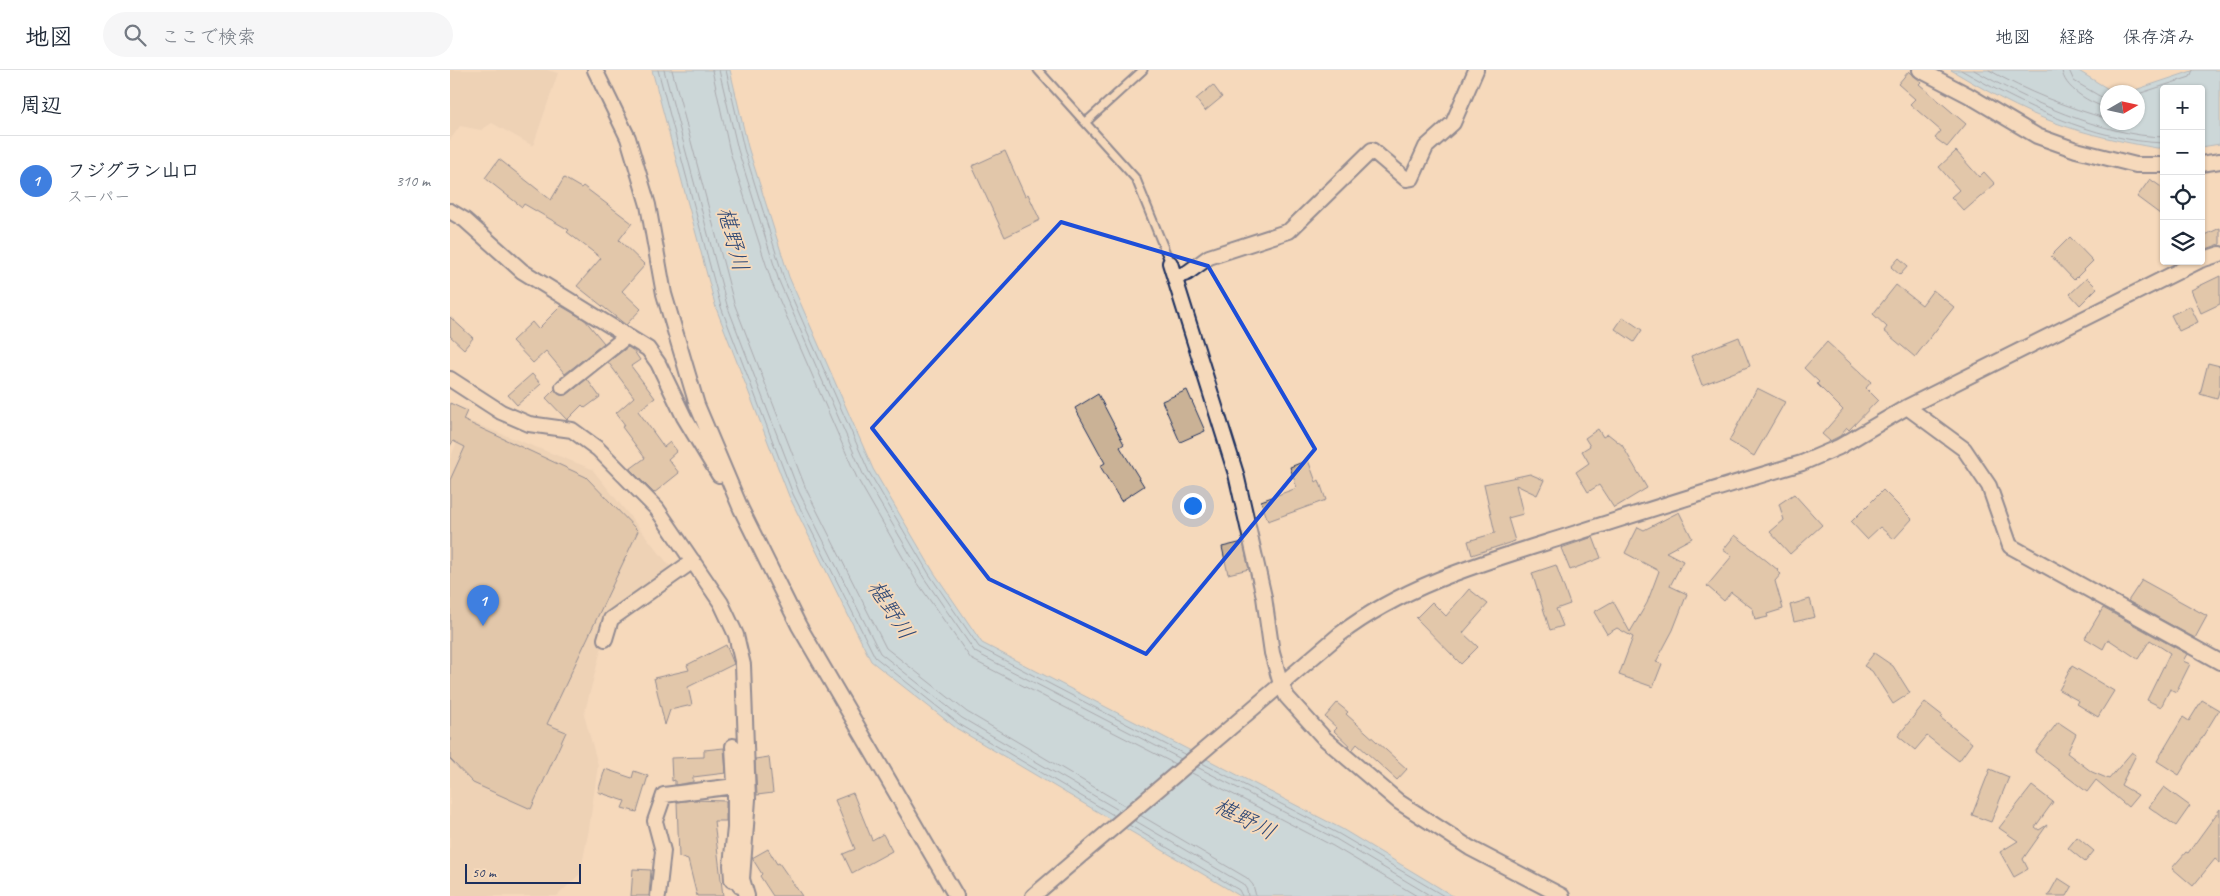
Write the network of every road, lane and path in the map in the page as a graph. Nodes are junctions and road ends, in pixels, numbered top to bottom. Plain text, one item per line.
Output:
1 (595, 70) edge
2 (1038, 70) edge
3 (1144, 70) edge
4 (1476, 70) edge
5 (1920, 70) edge
6 (1086, 122) junction
7 (2220, 161) edge
8 (2205, 163) edge
9 (2160, 165) edge
10 (450, 211) edge
11 (2220, 254) edge
12 (2205, 259) edge
13 (1170, 263) joint
14 (2192, 265) edge
15 (1174, 278) junction
16 (626, 336) junction
17 (450, 379) edge
18 (563, 388) dead end
19 (1907, 407) junction
20 (741, 510) junction
21 (693, 561) junction
22 (605, 639) dead end
23 (2220, 662) edge
24 (1281, 684) junction
25 (734, 746) dead end
26 (735, 786) junction
27 (742, 879) junction
28 (658, 896) edge
29 (737, 896) edge
30 (747, 896) edge
31 (956, 896) edge
32 (1033, 896) edge
33 (1562, 896) edge

1 - 20 street
2 - 6 lane
3 - 6 lane
4 - 15 street
5 - 9 street
6 - 13 lane
7 - 8 street
10 - 16 street
11 - 12 street
13 - 15 street
14 - 19 street
15 - 24 street
16 - 18 street
16 - 20 street
17 - 21 street
19 - 23 street
19 - 24 street
20 - 31 street
21 - 22 street
21 - 27 street
24 - 32 street
24 - 33 street
25 - 26 street
26 - 27 street
26 - 28 street
27 - 29 street
27 - 30 street

